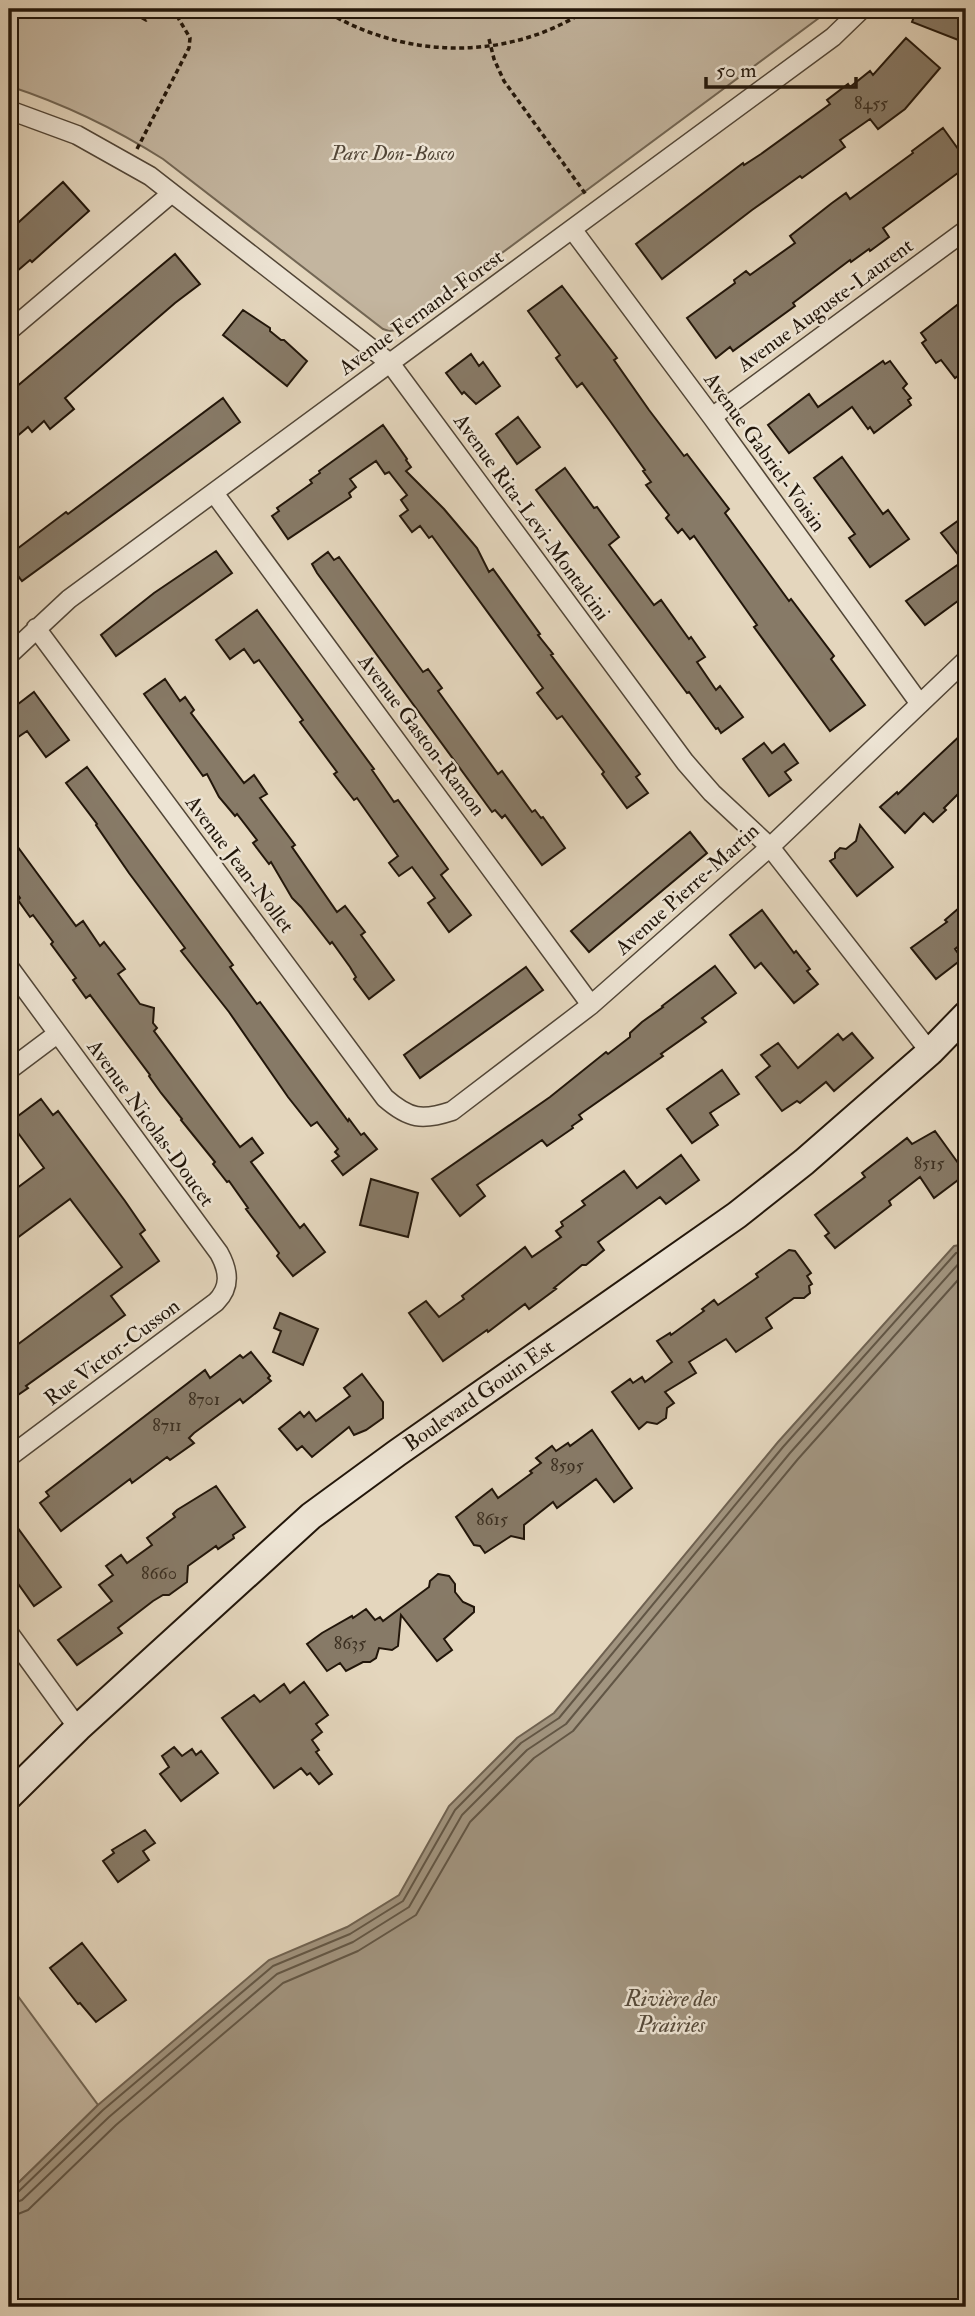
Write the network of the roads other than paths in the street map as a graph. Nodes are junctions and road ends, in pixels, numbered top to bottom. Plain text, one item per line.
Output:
1 (862, 9) edge
2 (9, 110) edge
3 (172, 193) junction
4 (572, 229) junction
5 (966, 230) edge
6 (9, 331) edge
7 (390, 363) junction
8 (712, 417) junction
9 (214, 493) junction
10 (36, 628) junction
11 (9, 655) edge
12 (966, 660) edge
13 (920, 704) junction
14 (770, 847) junction
15 (9, 967) edge
16 (591, 1005) junction
17 (966, 1015) edge
18 (58, 1034) junction
19 (930, 1052) junction
20 (9, 1070) edge
21 (415, 1118) joint
22 (208, 1309) joint
23 (9, 1457) edge
24 (9, 1633) edge
25 (78, 1728) junction
26 (9, 1796) edge

1 - 4 street, Avenue Fernand-Forest
2 - 3 street, Avenue Rita-Levi-Montalcini
3 - 6 street
3 - 7 street, Avenue Rita-Levi-Montalcini
4 - 7 street, Avenue Fernand-Forest
4 - 8 street, Avenue Gabriel-Voisin
5 - 8 street, Avenue Auguste-Laurent
7 - 9 street, Avenue Fernand-Forest
7 - 14 street, Avenue Rita-Levi-Montalcini
8 - 13 street, Avenue Gabriel-Voisin
9 - 10 street, Avenue Fernand-Forest
9 - 16 street, Avenue Gaston-Ramon
10 - 11 street, Avenue Fernand-Forest
10 - 21 street, Avenue Jean-Nollet
12 - 13 street, Avenue Pierre-Martin
13 - 14 street, Avenue Pierre-Martin
14 - 16 street, Avenue Pierre-Martin
14 - 19 street, Avenue Rita-Levi-Montalcini
15 - 18 street, Avenue Nicolas-Doucet
16 - 21 street, Avenue Pierre-Martin
17 - 19 street, Boulevard Gouin Est
18 - 20 street
18 - 22 street, Avenue Nicolas-Doucet
19 - 25 street, Boulevard Gouin Est
22 - 23 street, Rue Victor-Cusson
24 - 25 street
25 - 26 street, Boulevard Gouin Est

